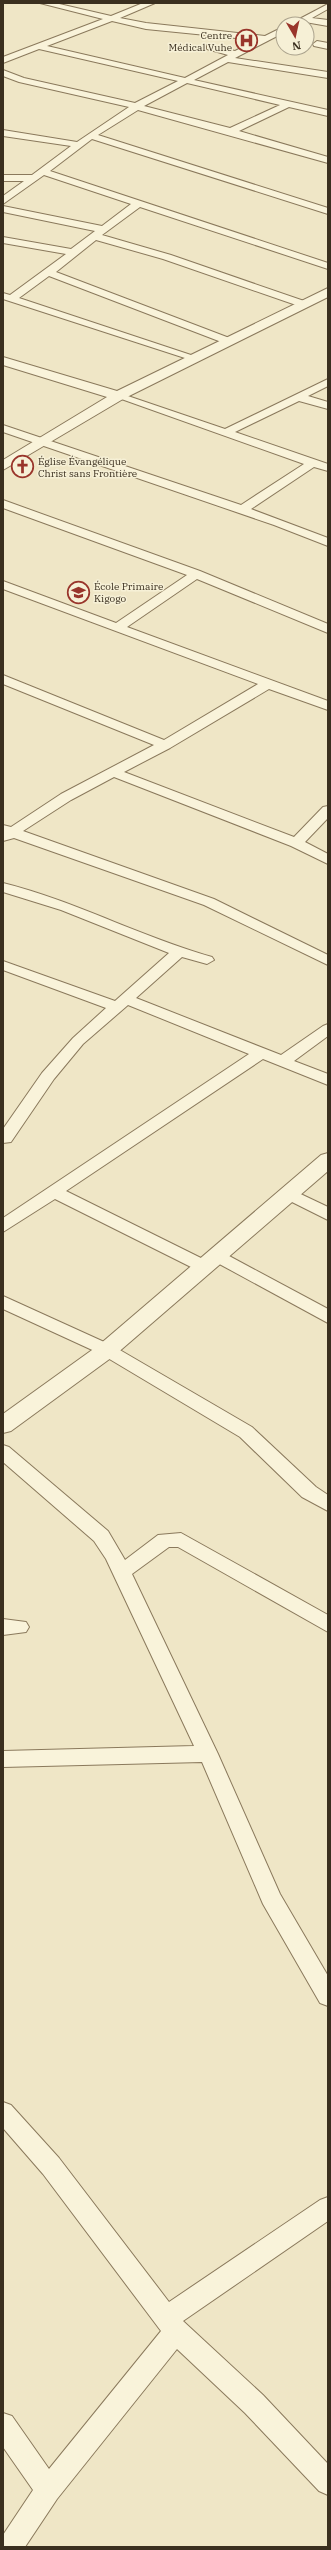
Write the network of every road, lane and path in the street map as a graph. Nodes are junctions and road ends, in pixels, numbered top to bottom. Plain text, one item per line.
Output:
1 (44, 3) edge
2 (151, 3) edge
3 (328, 6) edge
4 (309, 16) edge
5 (111, 19) junction
6 (315, 21) edge
7 (328, 23) edge
8 (275, 35) edge
9 (268, 39) junction
10 (317, 44) dead end
11 (328, 46) edge
12 (40, 47) junction
13 (210, 48) dead end
14 (3, 49) edge
15 (22, 54) junction
16 (238, 55) junction
17 (3, 60) edge
18 (229, 60) junction
19 (3, 74) edge
20 (328, 75) edge
21 (189, 80) junction
22 (288, 104) junction
23 (139, 105) junction
24 (328, 113) edge
25 (233, 130) junction
26 (3, 133) edge
27 (91, 136) junction
28 (80, 145) junction
29 (328, 160) edge
30 (44, 172) junction
31 (3, 178) edge
32 (34, 178) junction
33 (3, 202) edge
34 (140, 202) junction
35 (328, 211) edge
36 (98, 233) junction
37 (3, 240) edge
38 (74, 254) junction
39 (328, 266) edge
40 (50, 273) junction
41 (325, 296) edge
42 (7, 298) edge
43 (303, 304) junction
44 (228, 341) junction
45 (192, 358) junction
46 (3, 361) edge
47 (328, 382) edge
48 (118, 396) junction
49 (299, 397) junction
50 (328, 406) edge
51 (3, 428) edge
52 (226, 434) junction
53 (44, 441) junction
54 (323, 465) edge
55 (3, 466) edge
56 (3, 504) edge
57 (242, 510) junction
58 (328, 542) edge
59 (196, 574) junction
60 (3, 585) edge
61 (117, 628) junction
62 (327, 628) edge
63 (3, 679) edge
64 (266, 684) junction
65 (328, 706) edge
66 (165, 745) junction
67 (112, 772) junction
68 (328, 810) edge
69 (6, 833) edge
70 (296, 842) junction
71 (328, 860) edge
72 (3, 887) edge
73 (179, 952) junction
74 (207, 960) dead end
75 (328, 961) edge
76 (3, 965) edge
77 (122, 1003) junction
78 (328, 1029) edge
79 (260, 1054) junction
80 (282, 1062) junction
81 (328, 1080) edge
82 (5, 1138) dead end
83 (328, 1160) edge
84 (54, 1192) junction
85 (290, 1194) junction
86 (328, 1214) edge
87 (3, 1226) edge
88 (211, 1262) junction
89 (3, 1302) edge
90 (328, 1317) edge
91 (107, 1350) junction
92 (3, 1425) edge
93 (3, 1452) edge
94 (328, 1504) edge
95 (122, 1572) junction
96 (328, 1624) edge
97 (208, 1754) junction
98 (3, 1759) edge
99 (328, 1996) edge
100 (3, 2112) edge
101 (328, 2208) edge
102 (170, 2325) junction
103 (3, 2425) edge
104 (328, 2482) edge
105 (48, 2490) junction
106 (10, 2547) edge

1 - 5 street
2 - 5 street
3 - 4 street
5 - 9 street
5 - 12 street
6 - 7 street
8 - 9 street
9 - 16 street
10 - 11 street
12 - 15 street
12 - 21 street
13 - 16 street
14 - 15 street
15 - 17 street
16 - 18 street
18 - 20 street
18 - 21 street
19 - 23 street
21 - 22 street
21 - 23 street
22 - 24 street
22 - 25 street
23 - 25 street
23 - 27 street
25 - 29 street
26 - 28 street
27 - 28 street
27 - 35 street
28 - 30 street
30 - 32 street
30 - 34 street
31 - 32 street
32 - 33 street
33 - 36 street
34 - 36 street
34 - 39 street
36 - 38 street
36 - 43 street
37 - 38 street
38 - 40 street
40 - 42 street
40 - 44 street
41 - 43 street
42 - 45 street
43 - 44 street
44 - 45 street
45 - 48 street
46 - 48 street
47 - 49 street
48 - 52 street
48 - 53 street
49 - 50 street
49 - 52 street
51 - 53 street
52 - 54 street
53 - 55 street
53 - 57 street
54 - 57 street
56 - 59 street
57 - 58 street
59 - 61 street
59 - 62 street
60 - 61 street
61 - 64 street
63 - 66 street
64 - 65 street
64 - 66 street
66 - 67 street
67 - 69 street
67 - 70 street
68 - 70 street
69 - 75 street
70 - 71 street
72 - 73 street
73 - 74 street
73 - 77 street
76 - 77 street
77 - 79 street
77 - 82 street
78 - 80 street
79 - 80 street
79 - 84 street
80 - 81 street
83 - 85 street
84 - 87 street
84 - 88 street
85 - 86 street
85 - 88 street
88 - 90 street
88 - 91 street
89 - 91 street
91 - 92 street
91 - 94 street
93 - 95 street
95 - 96 street
95 - 97 street
97 - 98 street
97 - 99 street
100 - 102 street
101 - 102 street
102 - 104 street
102 - 105 street
103 - 105 street
105 - 106 street

